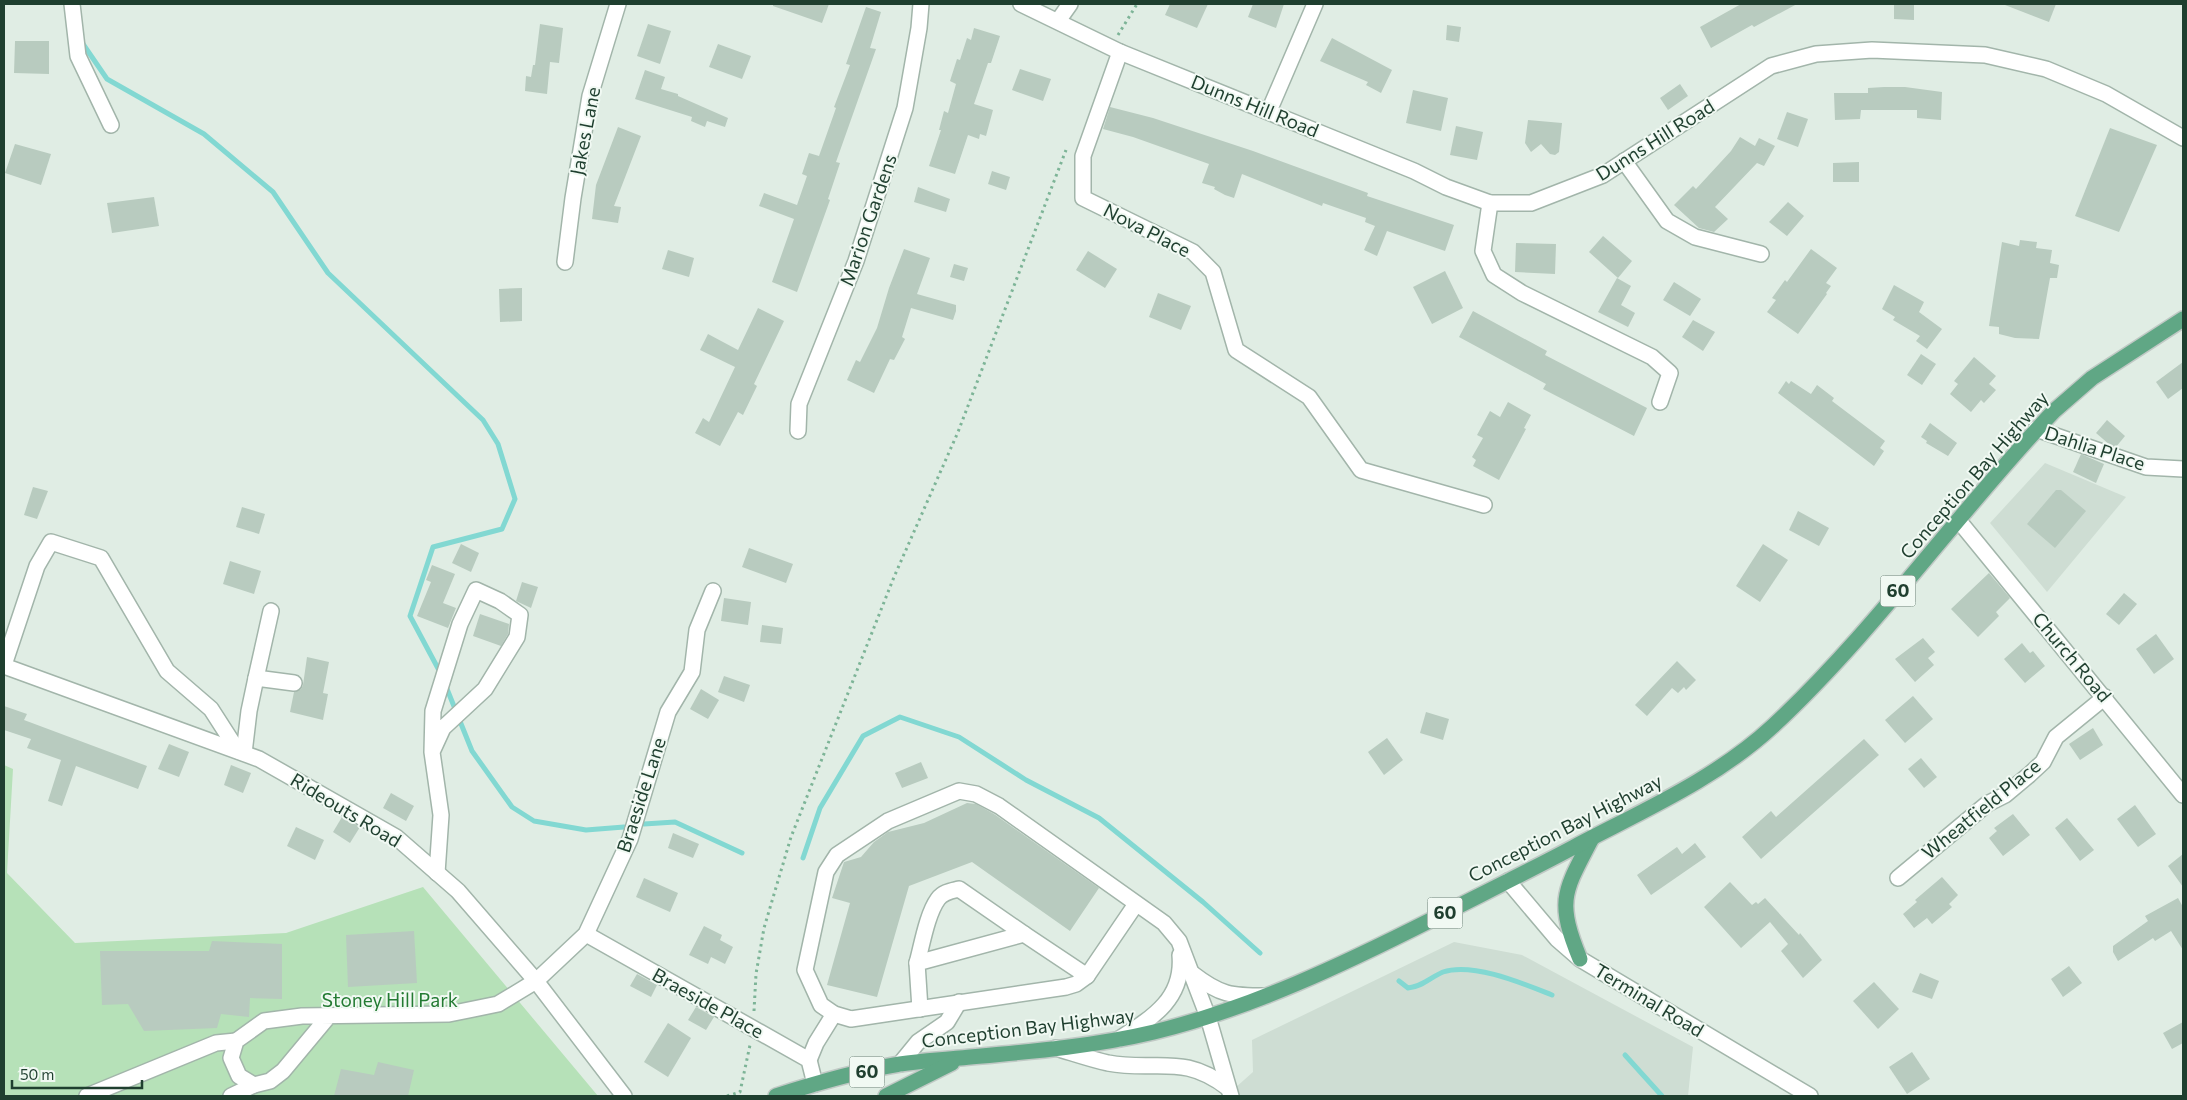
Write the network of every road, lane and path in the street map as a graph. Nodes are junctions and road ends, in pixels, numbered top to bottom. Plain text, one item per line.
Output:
1 (72, 4) edge
2 (618, 4) edge
3 (921, 4) edge
4 (1021, 4) edge
5 (1070, 4) edge
6 (1137, 4) edge
7 (1315, 4) edge
8 (1058, 21) junction
9 (1115, 49) junction
10 (1269, 112) junction
11 (111, 125) dead end
12 (2183, 138) edge
13 (1068, 147) dead end
14 (1624, 161) junction
15 (1490, 203) junction
16 (1760, 254) dead end
17 (565, 262) dead end
18 (2183, 319) edge
19 (1660, 402) dead end
20 (2036, 429) junction
21 (798, 431) dead end
22 (2183, 469) edge
23 (1484, 505) dead end
24 (1959, 520) junction
25 (713, 591) dead end
26 (272, 611) dead end
27 (4, 666) edge
28 (256, 678) junction
29 (294, 683) dead end
30 (2105, 697) junction
31 (241, 752) junction
32 (432, 752) junction
33 (2183, 795) edge
34 (1592, 838) junction
35 (437, 873) junction
36 (1898, 878) dead end
37 (1508, 881) junction
38 (1136, 904) junction
39 (586, 934) junction
40 (1024, 934) junction
41 (1179, 941) junction
42 (1580, 959) junction
43 (917, 963) junction
44 (1192, 973) junction
45 (1087, 976) junction
46 (536, 981) junction
47 (1265, 996) junction
48 (959, 1002) junction
49 (920, 1009) junction
50 (834, 1014) junction
51 (1208, 1016) junction
52 (328, 1017) junction
53 (753, 1028) junction
54 (1119, 1039) junction
55 (236, 1041) junction
56 (1056, 1048) junction
57 (960, 1058) junction
58 (809, 1060) junction
59 (900, 1064) junction
60 (815, 1084) junction
61 (253, 1091) edge
62 (1230, 1092) edge
63 (87, 1096) edge
64 (231, 1096) edge
65 (624, 1096) edge
66 (727, 1096) edge
67 (776, 1096) edge
68 (886, 1096) edge
69 (1810, 1096) edge

1 - 11 street
2 - 17 street, Jakes Lane
3 - 21 street, Marion Gardens
4 - 8 street, Dunns Hill Road
5 - 8 street
6 - 9 path
7 - 10 street
8 - 9 street, Dunns Hill Road
9 - 10 street, Dunns Hill Road
9 - 23 street, Nova Place
10 - 15 street, Dunns Hill Road
12 - 14 street, Dunns Hill Road
13 - 53 path
14 - 15 street, Dunns Hill Road
14 - 16 street
15 - 19 street
18 - 20 main road, Conception Bay Highway / 60
20 - 22 street, Dahlia Place
20 - 24 main road, Conception Bay Highway / 60
24 - 30 street, Church Road
24 - 34 main road, Conception Bay Highway / 60
25 - 39 street, Braeside Lane
26 - 28 street
27 - 31 street, Rideouts Road
27 - 31 street
28 - 29 street
28 - 31 street
30 - 33 street, Church Road
30 - 36 street, Wheatfield Place
31 - 35 street, Rideouts Road
32 - 32 street
32 - 35 street
34 - 37 main road, Conception Bay Highway / 60
34 - 42 main road
35 - 46 street, Rideouts Road
37 - 42 street, Terminal Road
37 - 47 main road, Conception Bay Highway / 60
38 - 41 street
38 - 45 street
38 - 50 street
39 - 46 street, Braeside Lane
39 - 53 street, Braeside Place
40 - 43 street
40 - 43 street
40 - 45 street
41 - 44 street
41 - 54 street
42 - 69 street, Terminal Road
43 - 49 street
44 - 47 street
44 - 51 street
45 - 48 street
46 - 52 street, Braeside Lane
46 - 65 street, Rideouts Road
47 - 51 main road, Conception Bay Highway / 60
48 - 49 street
48 - 59 street
49 - 50 street
50 - 58 street
51 - 54 main road, Conception Bay Highway / 60
51 - 62 street
52 - 55 street, Braeside Lane
52 - 61 street
53 - 58 street, Braeside Place
53 - 66 path
54 - 56 main road, Conception Bay Highway / 60
55 - 61 street
55 - 63 street
56 - 57 main road, Conception Bay Highway / 60
56 - 62 street
57 - 59 main road, Conception Bay Highway / 60
57 - 68 main road
58 - 60 street
59 - 60 main road, Conception Bay Highway / 60
60 - 67 main road, Conception Bay Highway / 60
61 - 64 street

